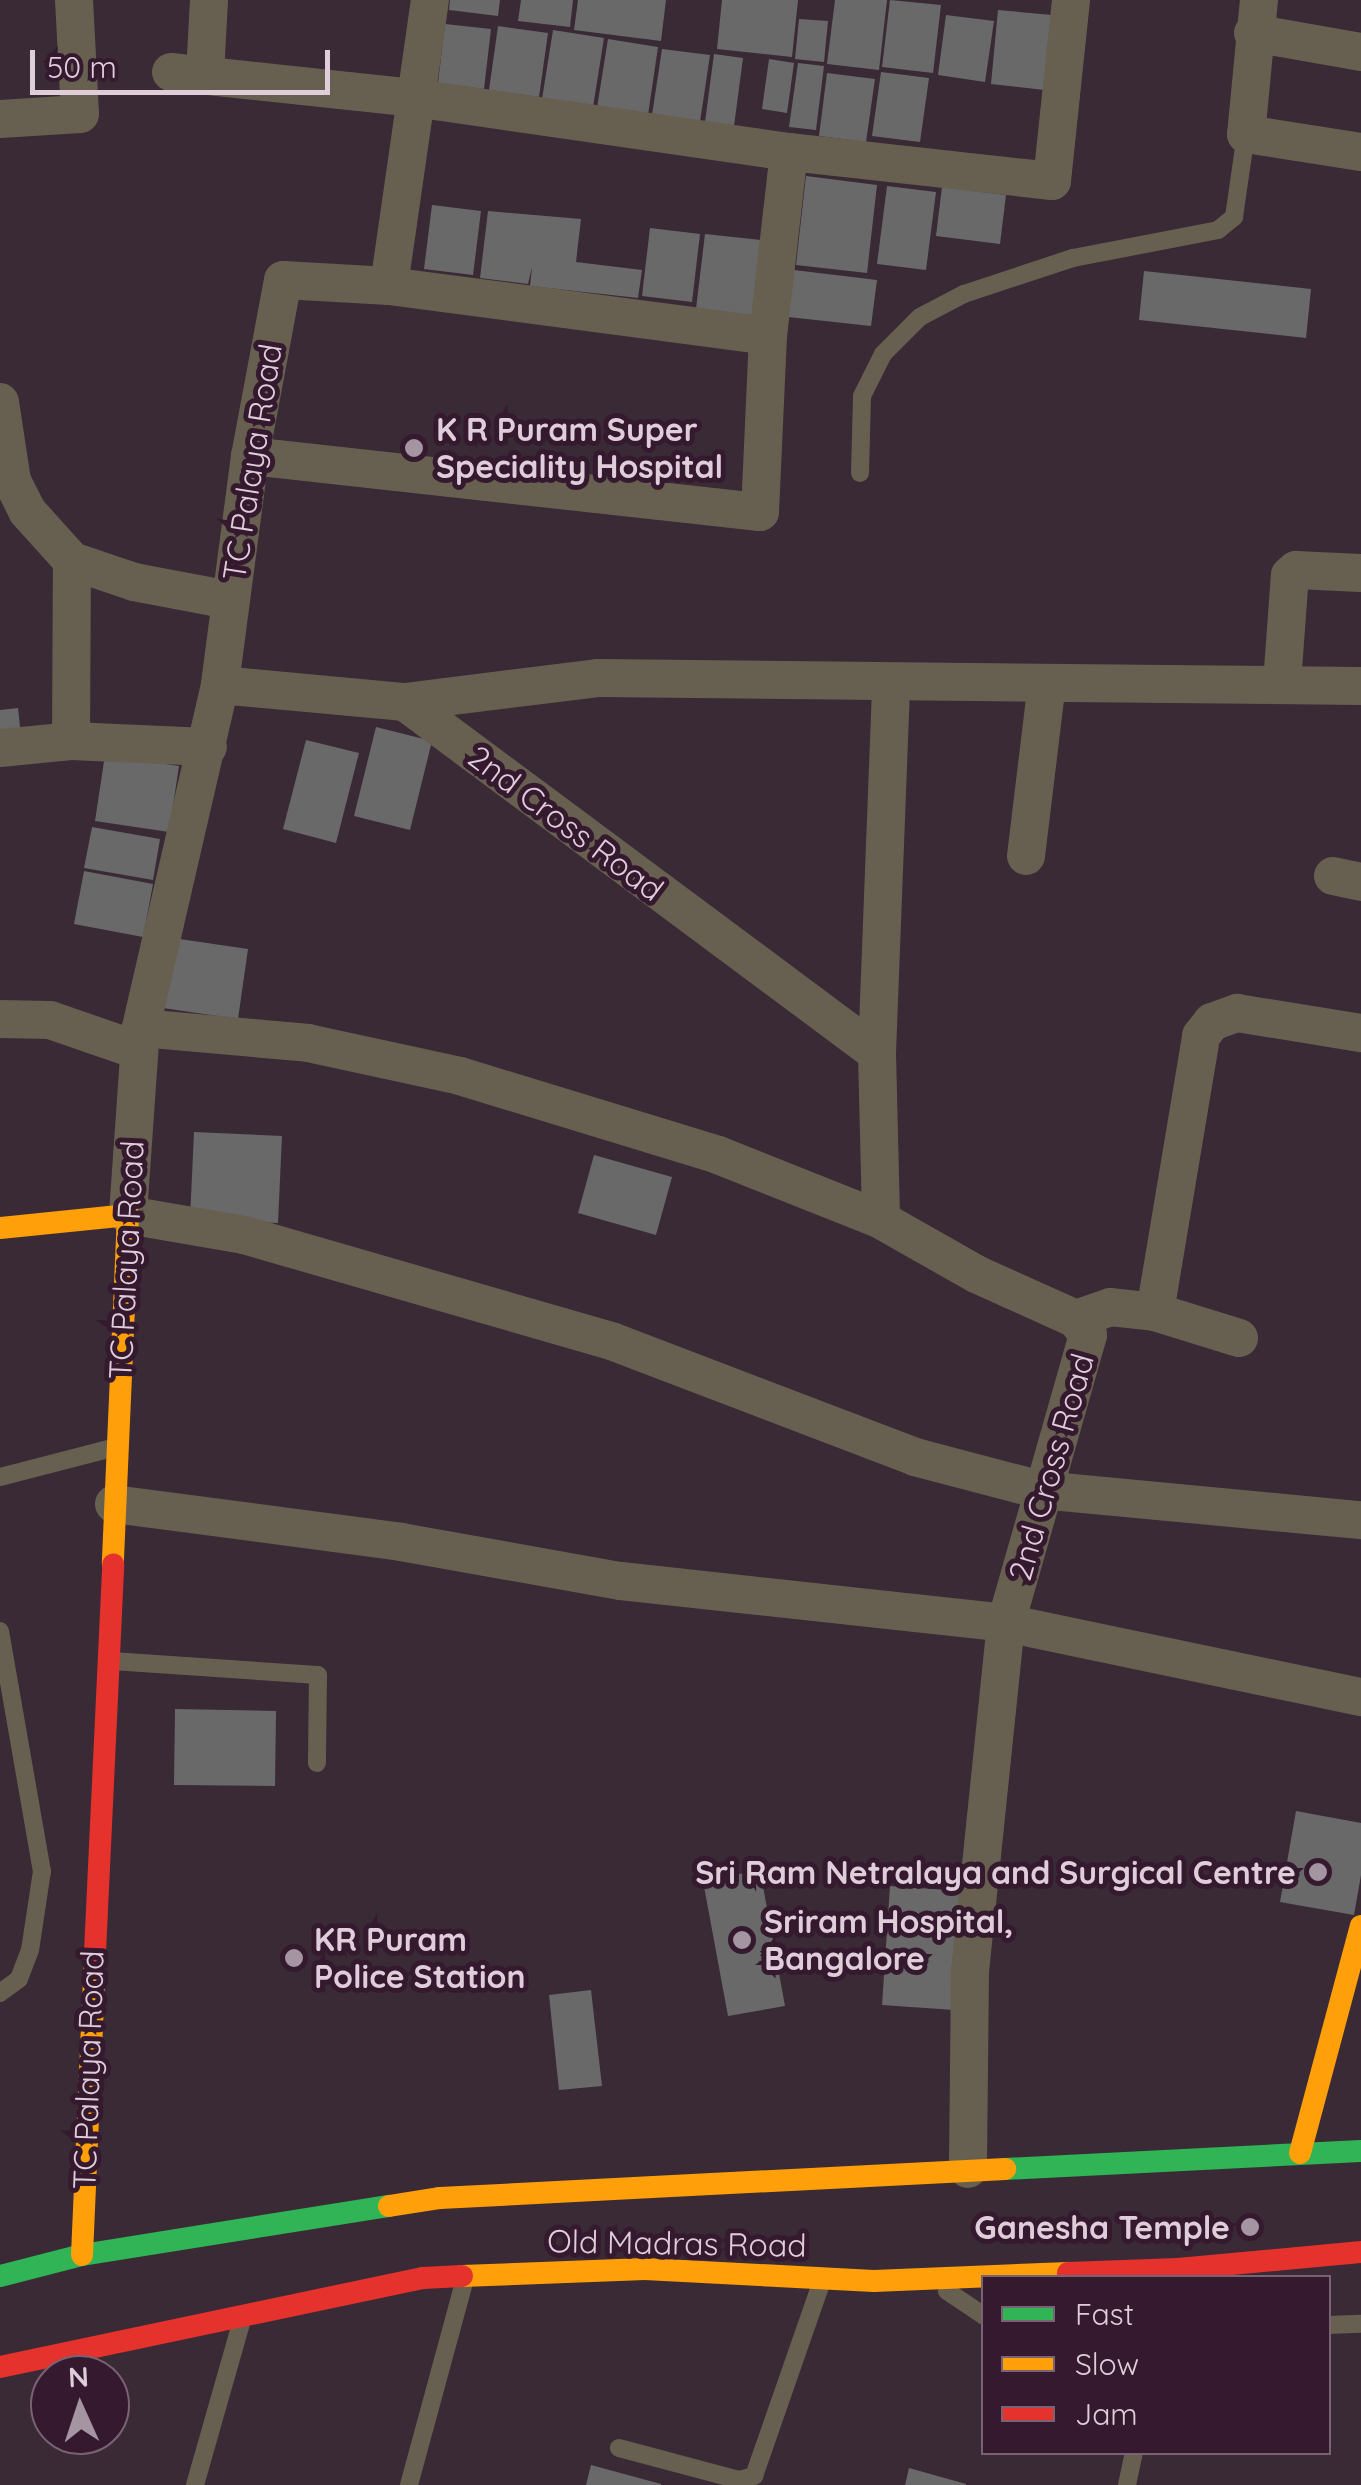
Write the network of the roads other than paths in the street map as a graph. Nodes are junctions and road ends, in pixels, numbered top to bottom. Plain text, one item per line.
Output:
1 (74, 0) edge
2 (210, 0) edge
3 (430, 0) edge
4 (1070, 0) edge
5 (1256, 16) edge
6 (1361, 52) edge
7 (416, 98) junction
8 (0, 119) edge
9 (1246, 134) junction
10 (1356, 147) edge
11 (790, 152) junction
12 (389, 286) junction
13 (768, 336) junction
14 (0, 402) edge
15 (250, 456) junction
16 (860, 473) dead end
17 (72, 561) junction
18 (1361, 573) edge
19 (229, 600) junction
20 (1047, 683) junction
21 (1282, 683) junction
22 (890, 684) junction
23 (220, 685) junction
24 (1361, 686) edge
25 (405, 702) junction
26 (72, 741) junction
27 (208, 747) junction
28 (0, 748) edge
29 (1026, 856) dead end
30 (0, 1019) edge
31 (1361, 1033) edge
32 (139, 1039) junction
33 (877, 1053) junction
34 (128, 1215) junction
35 (881, 1220) junction
36 (0, 1228) edge
37 (1155, 1312) junction
38 (1076, 1319) junction
39 (1240, 1338) dead end
40 (117, 1446) junction
41 (0, 1476) edge
42 (1041, 1490) junction
43 (114, 1504) junction
44 (1361, 1520) edge
45 (1006, 1623) junction
46 (0, 1631) edge
47 (106, 1661) junction
48 (1361, 1697) edge
49 (317, 1764) dead end
50 (1361, 1926) edge
51 (0, 1994) edge
52 (1361, 2151) edge
53 (1300, 2153) junction
54 (968, 2170) junction
55 (1361, 2252) edge
56 (82, 2255) junction
57 (1177, 2273) edge
58 (1095, 2275) edge
59 (0, 2276) edge
60 (466, 2276) junction
61 (822, 2278) junction
62 (981, 2278) edge
63 (931, 2279) junction
64 (244, 2314) junction
65 (981, 2314) edge
66 (1361, 2324) edge
67 (1331, 2325) edge
68 (0, 2367) edge
69 (619, 2448) dead end
70 (1133, 2455) edge
71 (195, 2485) edge
72 (409, 2485) edge
73 (1127, 2485) edge

1 - 8 street
2 - 7 street
3 - 7 street
4 - 11 street
5 - 6 street
5 - 9 street
7 - 11 street
7 - 12 street
9 - 10 street
9 - 16 lane
11 - 13 street
12 - 13 street
12 - 15 street, TC Palaya Road
13 - 15 street
14 - 17 street
15 - 19 street, TC Palaya Road
17 - 19 street
17 - 26 street
18 - 21 street
19 - 23 street, TC Palaya Road
20 - 21 street
20 - 22 street
20 - 29 street
21 - 24 street
22 - 25 street
22 - 33 street
23 - 25 street
23 - 27 street, TC Palaya Road
25 - 33 street, 2nd Cross Road
26 - 27 street
26 - 28 street
27 - 32 street, TC Palaya Road
30 - 32 street, 2nd Cross Road
31 - 37 street
32 - 34 street, TC Palaya Road
32 - 35 street, 2nd Cross Road
33 - 35 street
34 - 36 main road
34 - 40 main road, TC Palaya Road
34 - 42 street
35 - 38 street, 2nd Cross Road
37 - 38 street
37 - 39 street
38 - 42 street, 2nd Cross Road
40 - 41 lane
40 - 43 main road, TC Palaya Road
42 - 44 street
42 - 45 street, 2nd Cross Road
43 - 45 street
43 - 47 main road, TC Palaya Road
45 - 48 street
45 - 54 street, 2nd Cross Road
46 - 51 lane
47 - 49 lane
47 - 56 main road, TC Palaya Road
50 - 53 main road
52 - 53 main road, Old Madras Road
53 - 54 main road, Old Madras Road
54 - 56 main road, Old Madras Road
55 - 57 main road, Old Madras Road
56 - 59 main road, Old Madras Road
57 - 58 main road, Old Madras Road
60 - 61 main road, Old Madras Road
60 - 64 main road, Old Madras Road
60 - 72 lane
61 - 63 main road, Old Madras Road
61 - 69 lane
62 - 63 main road, Old Madras Road
63 - 65 lane
64 - 68 main road, Old Madras Road
64 - 71 lane
66 - 67 lane
70 - 73 lane

